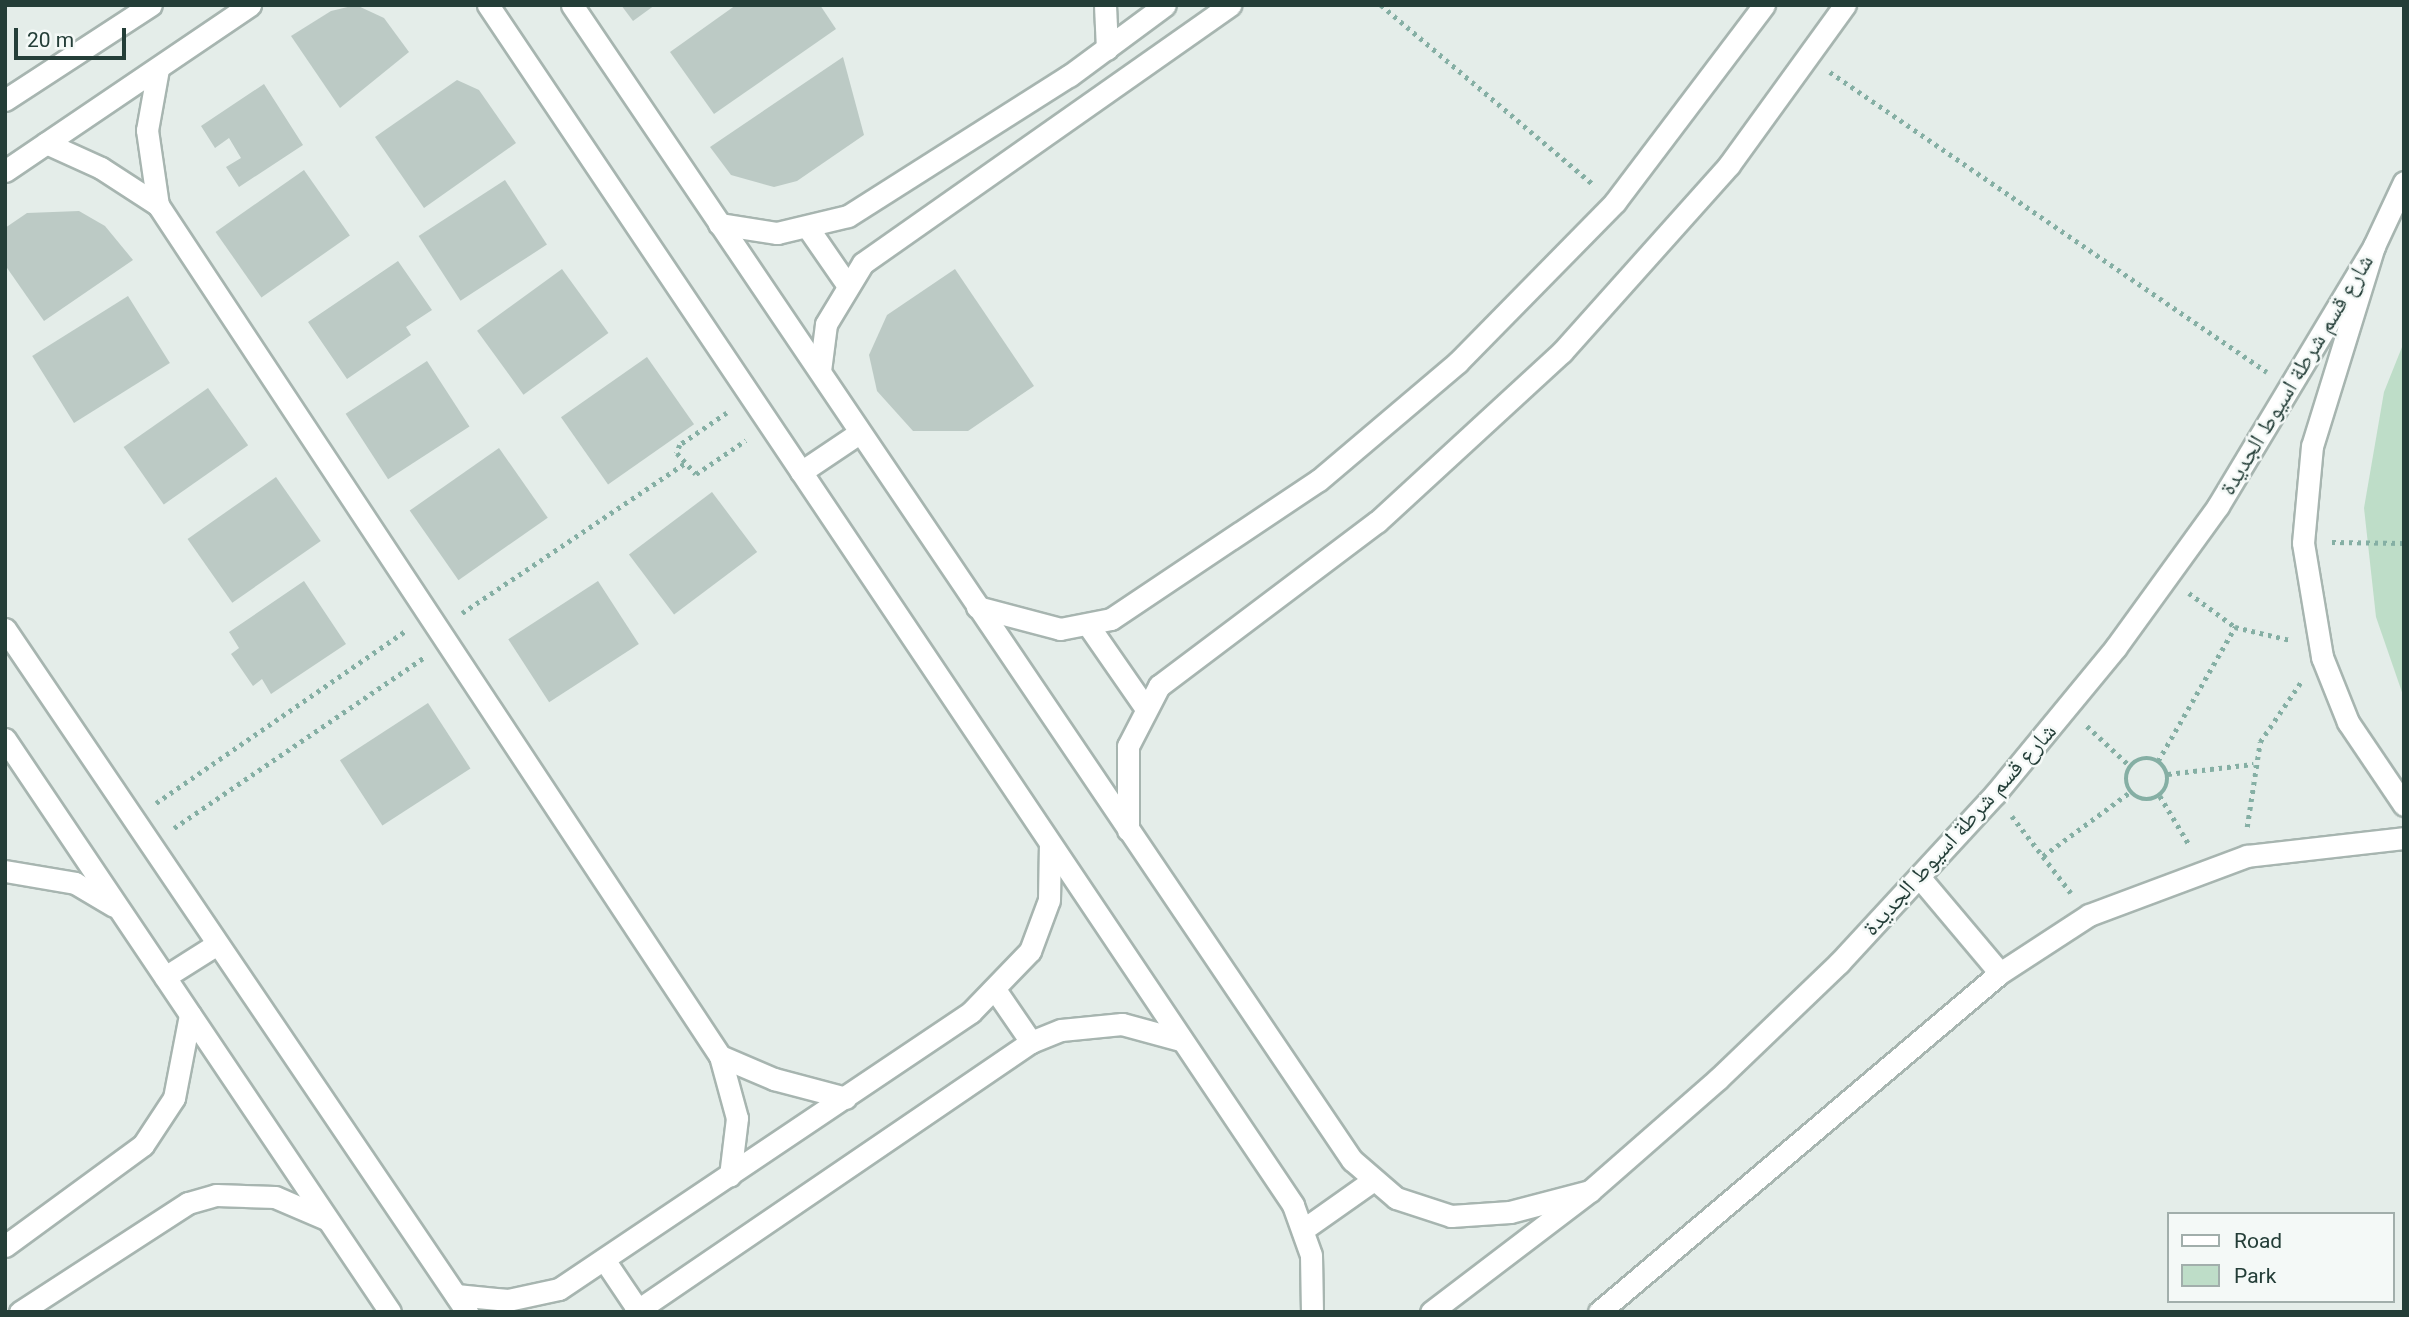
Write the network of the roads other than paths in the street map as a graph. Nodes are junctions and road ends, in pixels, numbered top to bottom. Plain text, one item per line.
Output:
1 (151, 5) edge
2 (250, 5) edge
3 (488, 5) edge
4 (572, 5) edge
5 (1105, 5) edge
6 (1165, 5) edge
7 (1230, 5) edge
8 (1765, 5) edge
9 (1844, 5) edge
10 (1107, 49) junction
11 (158, 69) junction
12 (5, 100) edge
13 (46, 144) junction
14 (5, 171) edge
15 (2404, 182) edge
16 (158, 205) junction
17 (719, 224) junction
18 (808, 228) junction
19 (2374, 246) junction
20 (846, 283) junction
21 (820, 372) junction
22 (859, 433) junction
23 (801, 472) junction
24 (977, 607) junction
25 (1088, 625) junction
26 (5, 629) edge
27 (1144, 706) junction
28 (5, 739) edge
29 (2404, 805) edge
30 (1128, 832) junction
31 (2404, 838) edge
32 (1051, 845) junction
33 (5, 871) edge
34 (1920, 878) junction
35 (121, 911) junction
36 (217, 944) junction
37 (2000, 973) junction
38 (166, 977) junction
39 (996, 991) junction
40 (190, 1015) junction
41 (1181, 1040) junction
42 (1031, 1042) junction
43 (720, 1056) junction
44 (846, 1098) junction
45 (730, 1176) junction
46 (1372, 1181) junction
47 (1590, 1191) junction
48 (330, 1221) junction
49 (1304, 1229) junction
50 (5, 1246) edge
51 (605, 1261) junction
52 (462, 1303) edge
53 (636, 1311) edge
54 (20, 1312) edge
55 (390, 1312) edge
56 (1312, 1312) edge
57 (1431, 1312) edge
58 (1599, 1312) edge

1 - 12 street
2 - 11 street
3 - 23 street
4 - 17 street
5 - 10 street
6 - 10 street
7 - 20 street
8 - 25 street
9 - 27 street
10 - 18 street
11 - 13 street
11 - 16 street
13 - 14 street
13 - 16 street
15 - 19 street
16 - 43 street
17 - 18 street
17 - 21 street
18 - 20 street
19 - 29 street
19 - 34 street, شارع قسم شرطة اسيوط الجديدة
20 - 21 street
21 - 22 street
22 - 23 street
22 - 24 street
23 - 32 street
24 - 25 street
24 - 30 street
25 - 27 street
26 - 36 street
27 - 30 street
28 - 35 street
30 - 46 street
31 - 37 street
32 - 39 street
32 - 41 street
33 - 35 street
34 - 37 street
34 - 47 street, شارع قسم شرطة اسيوط الجديدة
35 - 38 street
36 - 38 street
36 - 52 street
37 - 58 street
38 - 40 street
39 - 42 street
39 - 44 street
40 - 48 street
40 - 50 street
41 - 42 street
41 - 49 street
42 - 53 street
43 - 44 street
43 - 45 street
44 - 45 street
45 - 51 street
46 - 47 street
46 - 49 street
47 - 57 street, شارع قسم شرطة اسيوط الجديدة
48 - 54 street
48 - 55 street
49 - 56 street
51 - 52 street
51 - 53 street

